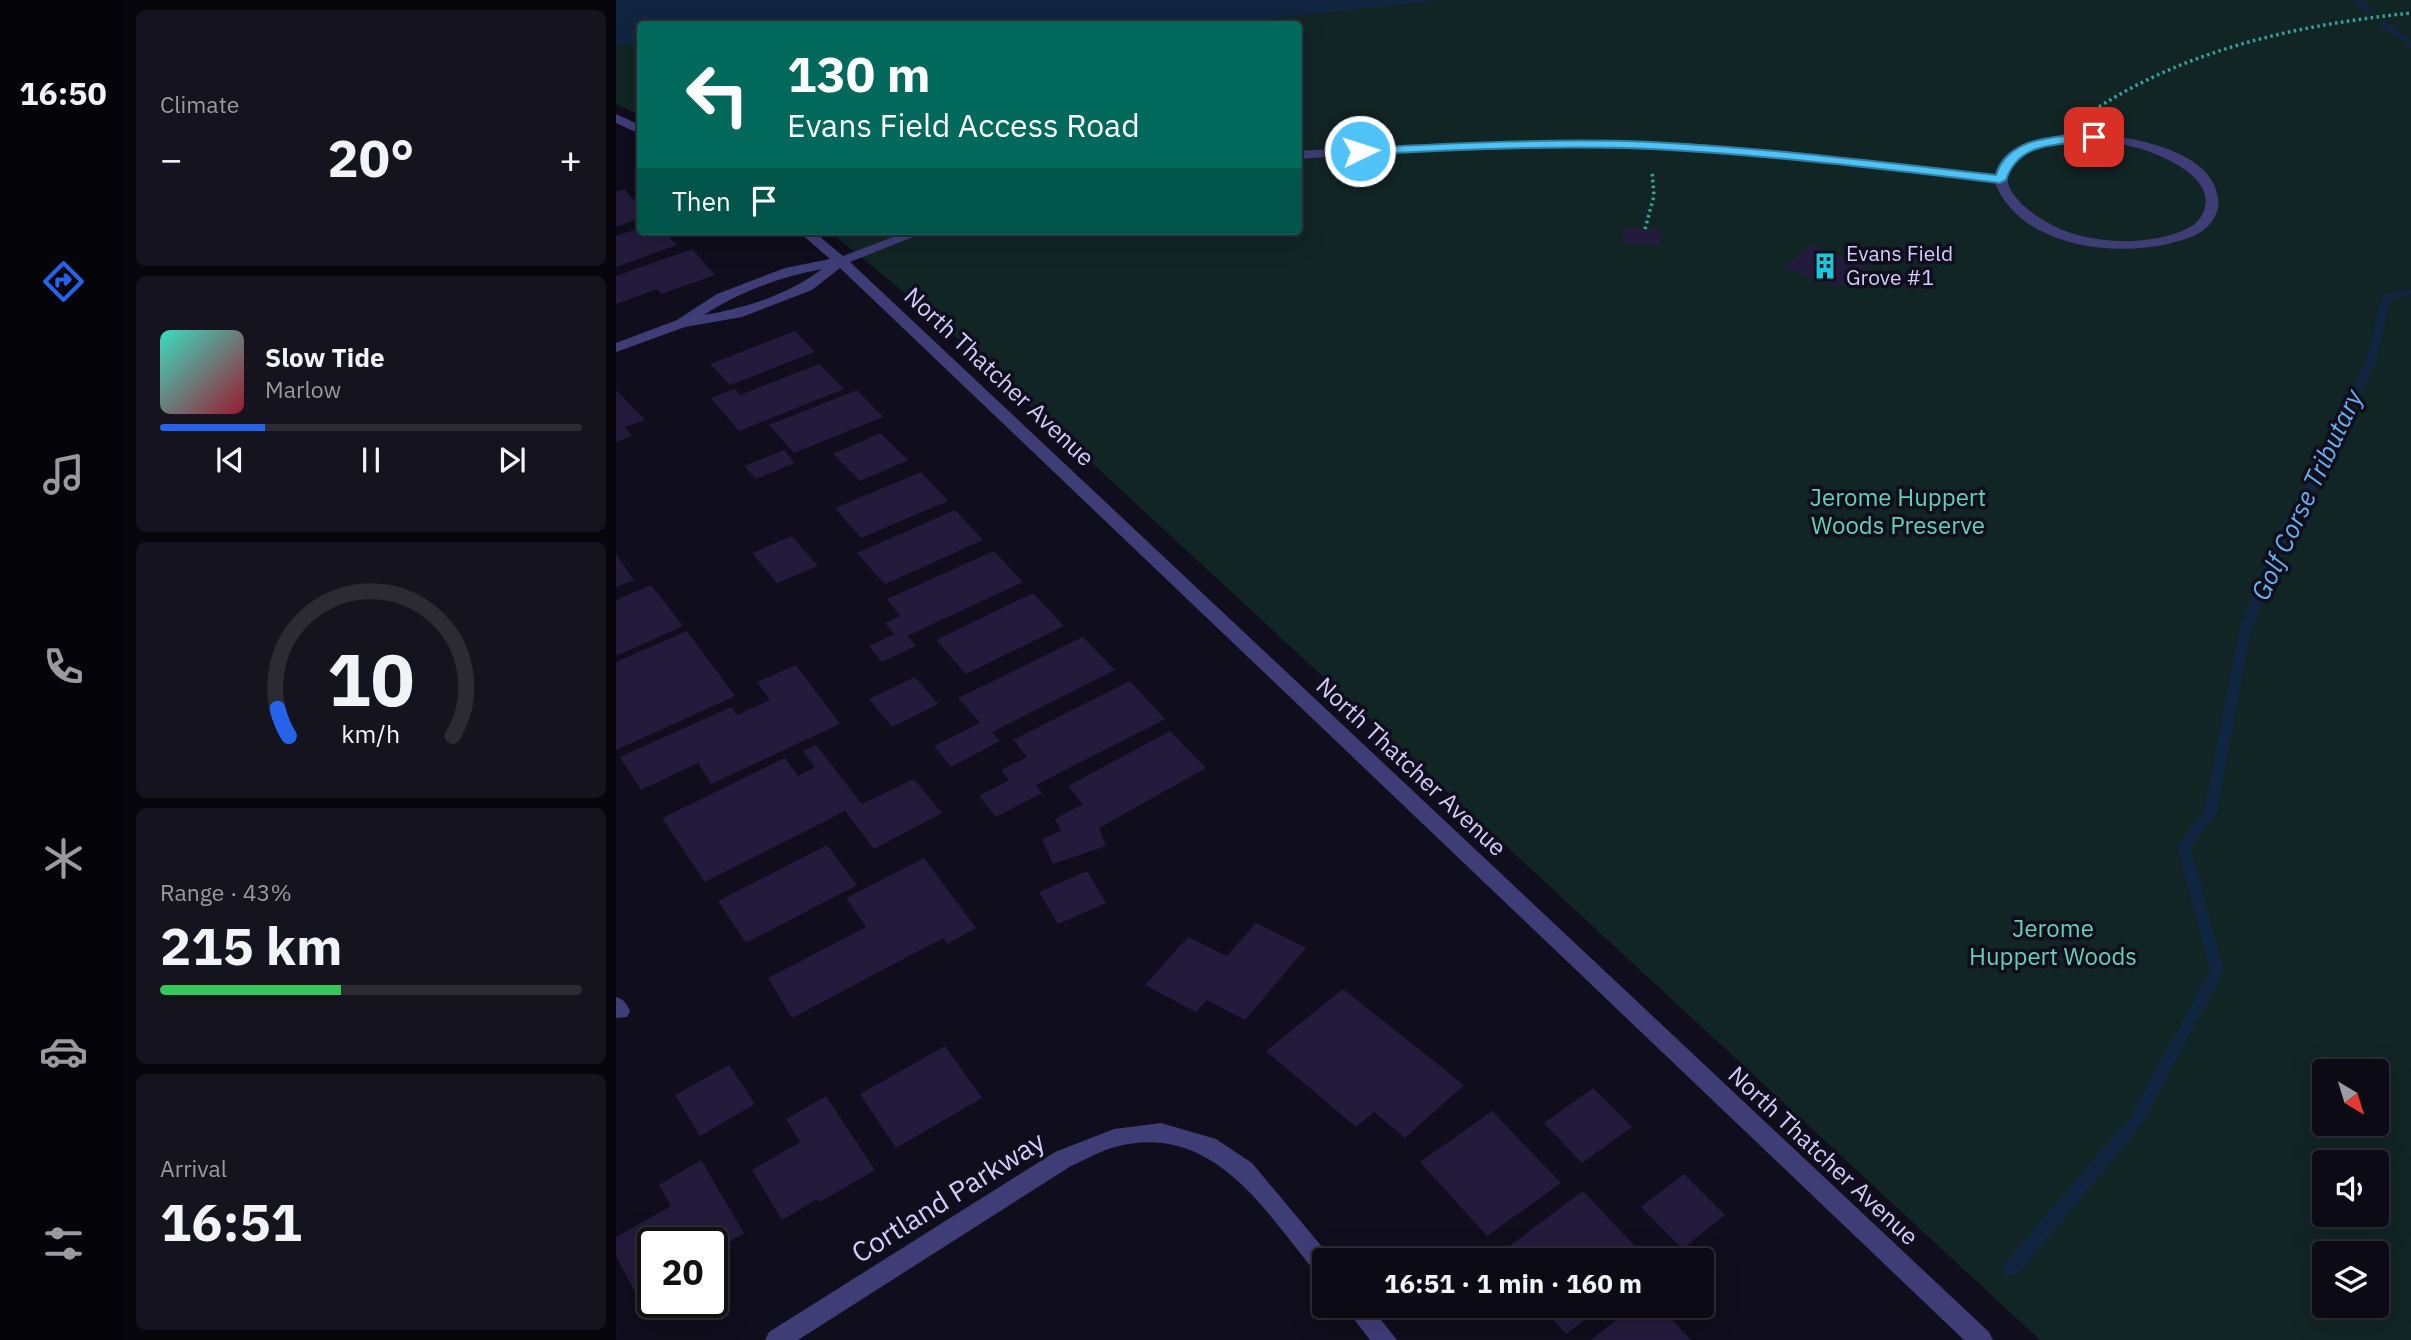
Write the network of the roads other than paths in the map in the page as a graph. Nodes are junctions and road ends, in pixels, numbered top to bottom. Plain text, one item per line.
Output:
1 (616, 118) edge
2 (637, 128) edge
3 (1302, 155) edge
4 (2000, 180) junction
5 (810, 235) edge
6 (909, 235) edge
7 (841, 261) junction
8 (682, 323) junction
9 (616, 348) edge
10 (1312, 1251) edge
11 (1366, 1318) edge
12 (777, 1340) edge
13 (1385, 1340) edge
14 (1981, 1340) edge

1 - 2 street
3 - 4 street
4 - 4 street
5 - 7 street, North Thatcher Avenue
6 - 7 street
7 - 8 street
7 - 8 street
7 - 14 street, North Thatcher Avenue
8 - 9 street
10 - 12 street, Cortland Parkway
11 - 13 street

